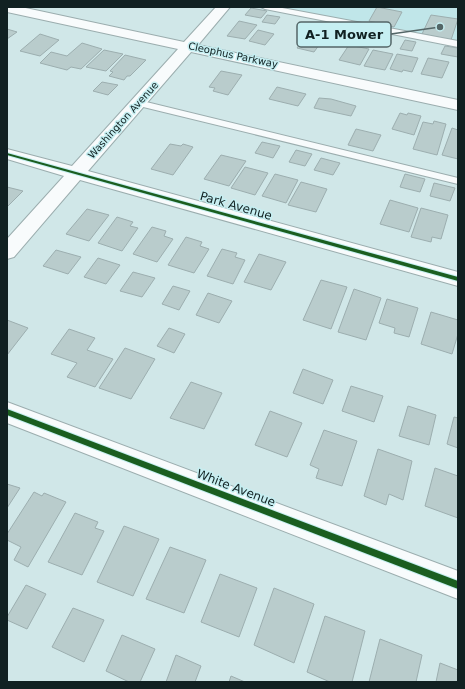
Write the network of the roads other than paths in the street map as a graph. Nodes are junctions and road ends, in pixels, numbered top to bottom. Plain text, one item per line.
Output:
1 (223, 7) edge
2 (265, 7) edge
3 (7, 8) edge
4 (458, 44) edge
5 (189, 46) junction
6 (138, 103) junction
7 (458, 105) edge
8 (7, 154) edge
9 (76, 173) junction
10 (458, 181) edge
11 (7, 252) edge
12 (458, 279) edge
13 (7, 412) edge
14 (458, 585) edge

1 - 5 street, Washington Avenue
2 - 4 lane
3 - 5 street, Cleophus Parkway
5 - 6 street, Washington Avenue
5 - 7 street, Cleophus Parkway
6 - 9 street, Washington Avenue
6 - 10 lane
8 - 9 street, Park Avenue
9 - 11 street, Washington Avenue
9 - 12 street, Park Avenue
13 - 14 street, White Avenue

